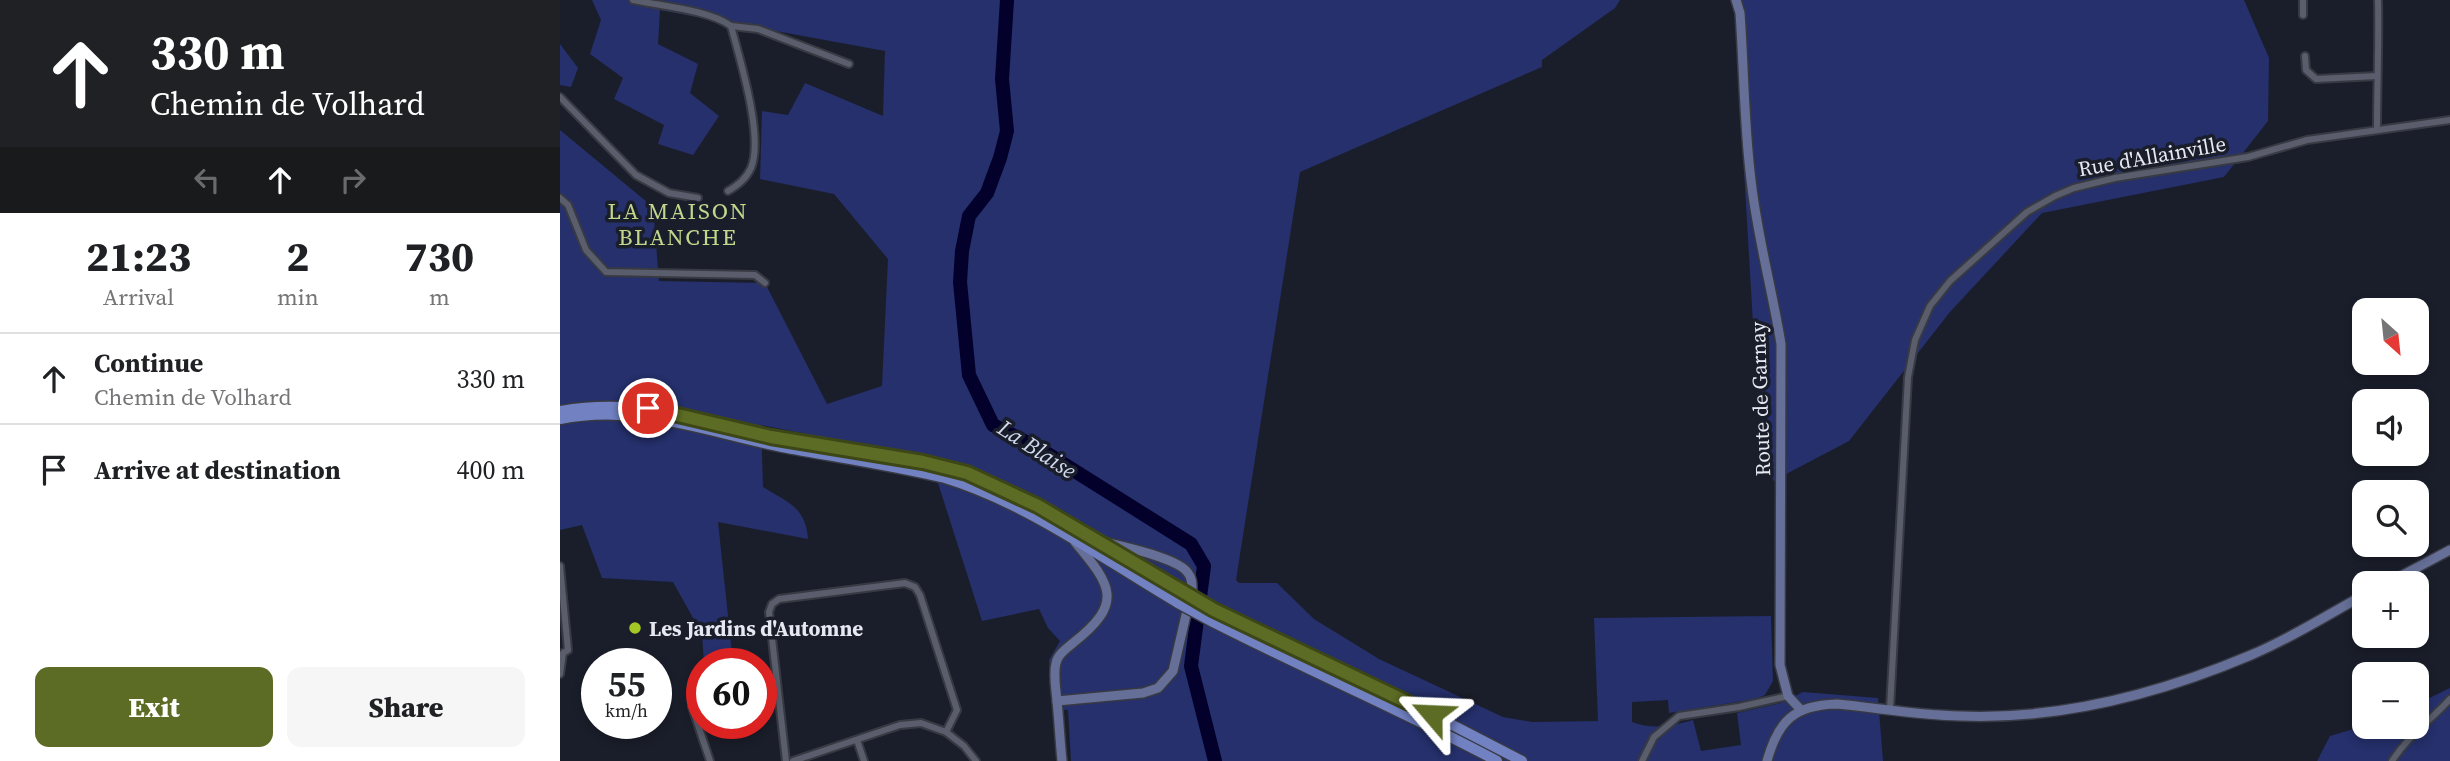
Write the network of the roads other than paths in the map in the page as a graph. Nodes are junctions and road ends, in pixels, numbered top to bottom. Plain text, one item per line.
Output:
1 (633, 0) edge
2 (1736, 0) edge
3 (2303, 0) edge
4 (2378, 0) edge
5 (2303, 15) dead end
6 (732, 26) junction
7 (2305, 56) dead end
8 (849, 64) dead end
9 (2377, 76) junction
10 (560, 97) edge
11 (2450, 120) edge
12 (2377, 130) junction
13 (728, 191) dead end
14 (560, 198) edge
15 (698, 198) dead end
16 (765, 283) dead end
17 (560, 411) edge
18 (560, 419) edge
19 (1094, 539) junction
20 (1074, 540) junction
21 (2450, 550) edge
22 (560, 566) edge
23 (2411, 571) edge
24 (2352, 601) edge
25 (560, 674) edge
26 (1788, 696) junction
27 (2450, 699) edge
28 (1057, 701) junction
29 (1890, 709) junction
30 (1801, 710) junction
31 (946, 732) junction
32 (703, 739) edge
33 (857, 740) junction
34 (710, 761) edge
35 (786, 761) edge
36 (793, 761) edge
37 (864, 761) edge
38 (976, 761) edge
39 (1062, 761) edge
40 (1497, 761) edge
41 (1522, 761) edge
42 (1642, 761) edge
43 (1767, 761) edge
44 (2392, 761) edge

1 - 6 street
2 - 26 street, Route de Garnay
3 - 5 street
4 - 9 street
6 - 8 street
6 - 13 street
7 - 9 street
9 - 12 street
10 - 15 street
11 - 12 street, Rue d'Allainville
12 - 29 street, Rue d'Allainville
14 - 16 street
17 - 19 main road
18 - 20 main road
19 - 28 street
19 - 41 main road, bridge
20 - 28 street
20 - 40 main road, bridge
21 - 23 street
22 - 25 street
24 - 29 street
26 - 30 street, Route de Garnay
26 - 42 street
27 - 44 street
28 - 39 street
29 - 30 street
30 - 43 street
31 - 33 street
31 - 35 street
31 - 38 street
32 - 34 street
33 - 36 street
33 - 37 street

